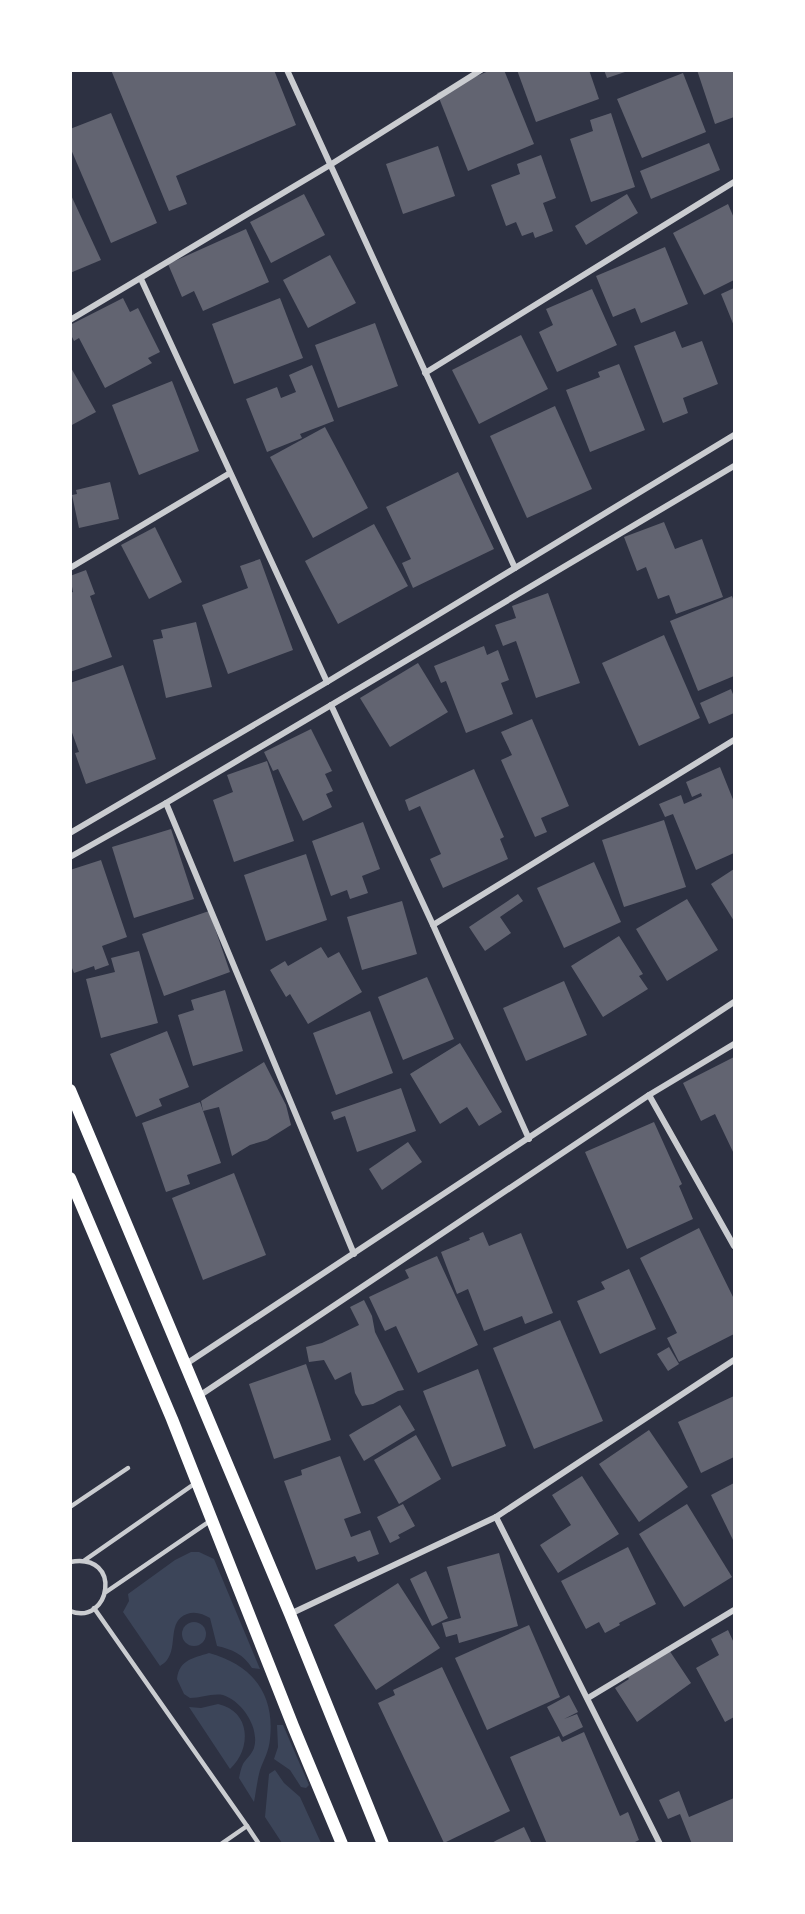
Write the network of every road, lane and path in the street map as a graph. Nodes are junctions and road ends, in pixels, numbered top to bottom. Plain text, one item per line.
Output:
1 (287, 70) edge
2 (481, 70) edge
3 (330, 165) junction
4 (734, 184) edge
5 (141, 279) junction
6 (70, 320) edge
7 (425, 373) junction
8 (735, 435) edge
9 (735, 466) edge
10 (230, 473) junction
11 (70, 568) edge
12 (514, 568) junction
13 (327, 682) junction
14 (331, 705) junction
15 (735, 740) edge
16 (166, 803) junction
17 (70, 833) edge
18 (70, 857) edge
19 (433, 925) junction
20 (735, 1002) edge
21 (735, 1044) edge
22 (70, 1090) edge
23 (649, 1095) junction
24 (528, 1139) junction
25 (70, 1178) edge
26 (735, 1246) edge
27 (354, 1254) junction
28 (735, 1360) edge
29 (186, 1364) junction
30 (198, 1396) junction
31 (128, 1468) dead end
32 (196, 1482) junction
33 (70, 1507) edge
34 (496, 1517) junction
35 (211, 1520) junction
36 (85, 1560) junction
37 (70, 1562) edge
38 (106, 1592) junction
39 (94, 1608) junction
40 (735, 1610) edge
41 (72, 1613) edge
42 (290, 1614) junction
43 (588, 1698) junction
44 (247, 1826) junction
45 (221, 1844) edge
46 (259, 1844) edge
47 (342, 1844) edge
48 (383, 1844) edge
49 (660, 1844) edge

1 - 3 street
2 - 3 street
3 - 5 street
3 - 7 street
4 - 7 street
5 - 6 street
5 - 10 street
7 - 12 street
8 - 12 street
9 - 14 street
10 - 11 street
10 - 13 street
12 - 13 street
13 - 17 street
14 - 16 street
14 - 19 street
15 - 19 street
16 - 18 street
16 - 27 street
19 - 24 street
20 - 24 street
21 - 23 street
22 - 29 main road
23 - 26 street
23 - 30 street
24 - 27 street
25 - 32 main road
27 - 29 street
28 - 34 street
29 - 30 main road
30 - 42 main road
31 - 33 lane
32 - 35 main road
32 - 36 lane
34 - 42 street
34 - 43 street
35 - 38 lane
35 - 47 main road
36 - 37 lane
36 - 38 lane
38 - 39 lane
39 - 41 lane
39 - 44 lane
40 - 43 street
42 - 48 main road
43 - 49 street
44 - 45 lane
44 - 46 lane

